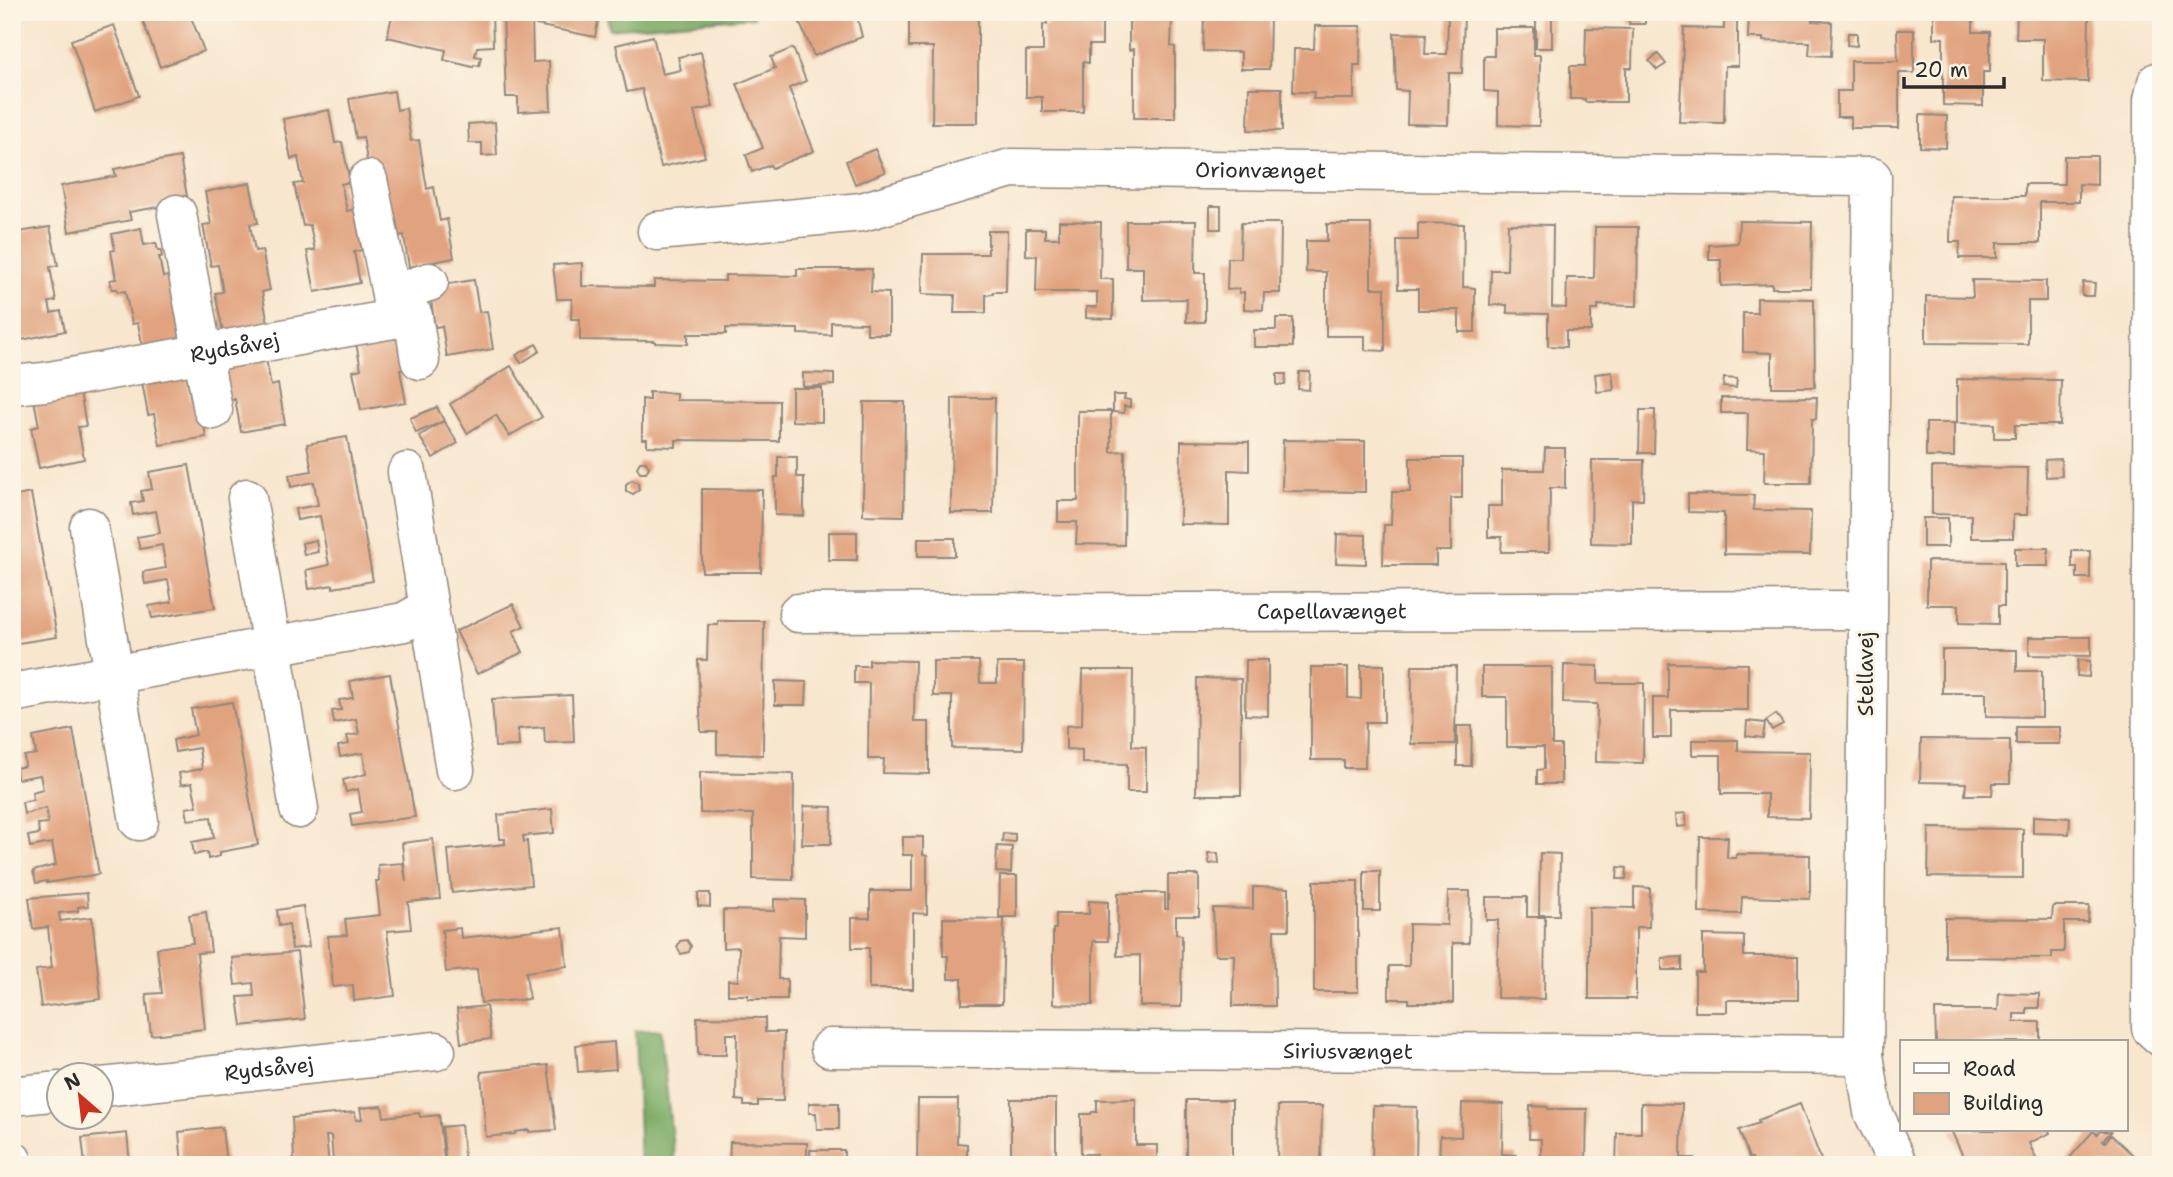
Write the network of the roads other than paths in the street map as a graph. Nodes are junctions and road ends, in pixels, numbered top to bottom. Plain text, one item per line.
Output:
1 (2161, 81) edge
2 (1872, 177) joint
3 (368, 180) dead end
4 (177, 214) dead end
5 (657, 231) dead end
6 (429, 282) dead end
7 (392, 307) junction
8 (202, 354) junction
9 (420, 360) dead end
10 (12, 385) edge
11 (213, 410) dead end
12 (407, 472) dead end
13 (2156, 496) edge
14 (247, 498) dead end
15 (89, 527) dead end
16 (429, 608) junction
17 (1867, 610) junction
18 (797, 613) dead end
19 (2156, 633) edge
20 (274, 647) junction
21 (113, 676) junction
22 (12, 693) edge
23 (455, 770) dead end
24 (299, 809) dead end
25 (139, 821) dead end
26 (2156, 936) edge
27 (2161, 1037) edge
28 (831, 1048) dead end
29 (436, 1051) dead end
30 (1864, 1055) junction
31 (116, 1085) edge
32 (46, 1092) edge
33 (12, 1096) edge
34 (1898, 1165) edge

1 - 13 street
2 - 5 street, Orionvænget
2 - 17 street, Stellavej
3 - 7 street
4 - 8 street
6 - 7 street, Rydsåvej
7 - 8 street, Rydsåvej
7 - 9 street
8 - 10 street, Rydsåvej
8 - 11 street
12 - 16 street
13 - 19 street
14 - 20 street
15 - 21 street
16 - 20 street
16 - 23 street
17 - 18 street, Capellavænget
17 - 30 street, Stellavej
19 - 26 street
20 - 21 street
20 - 24 street
21 - 22 street
21 - 25 street
26 - 27 street
28 - 30 street, Siriusvænget
29 - 31 street, Rydsåvej
30 - 34 street, Stellavej
32 - 33 street

